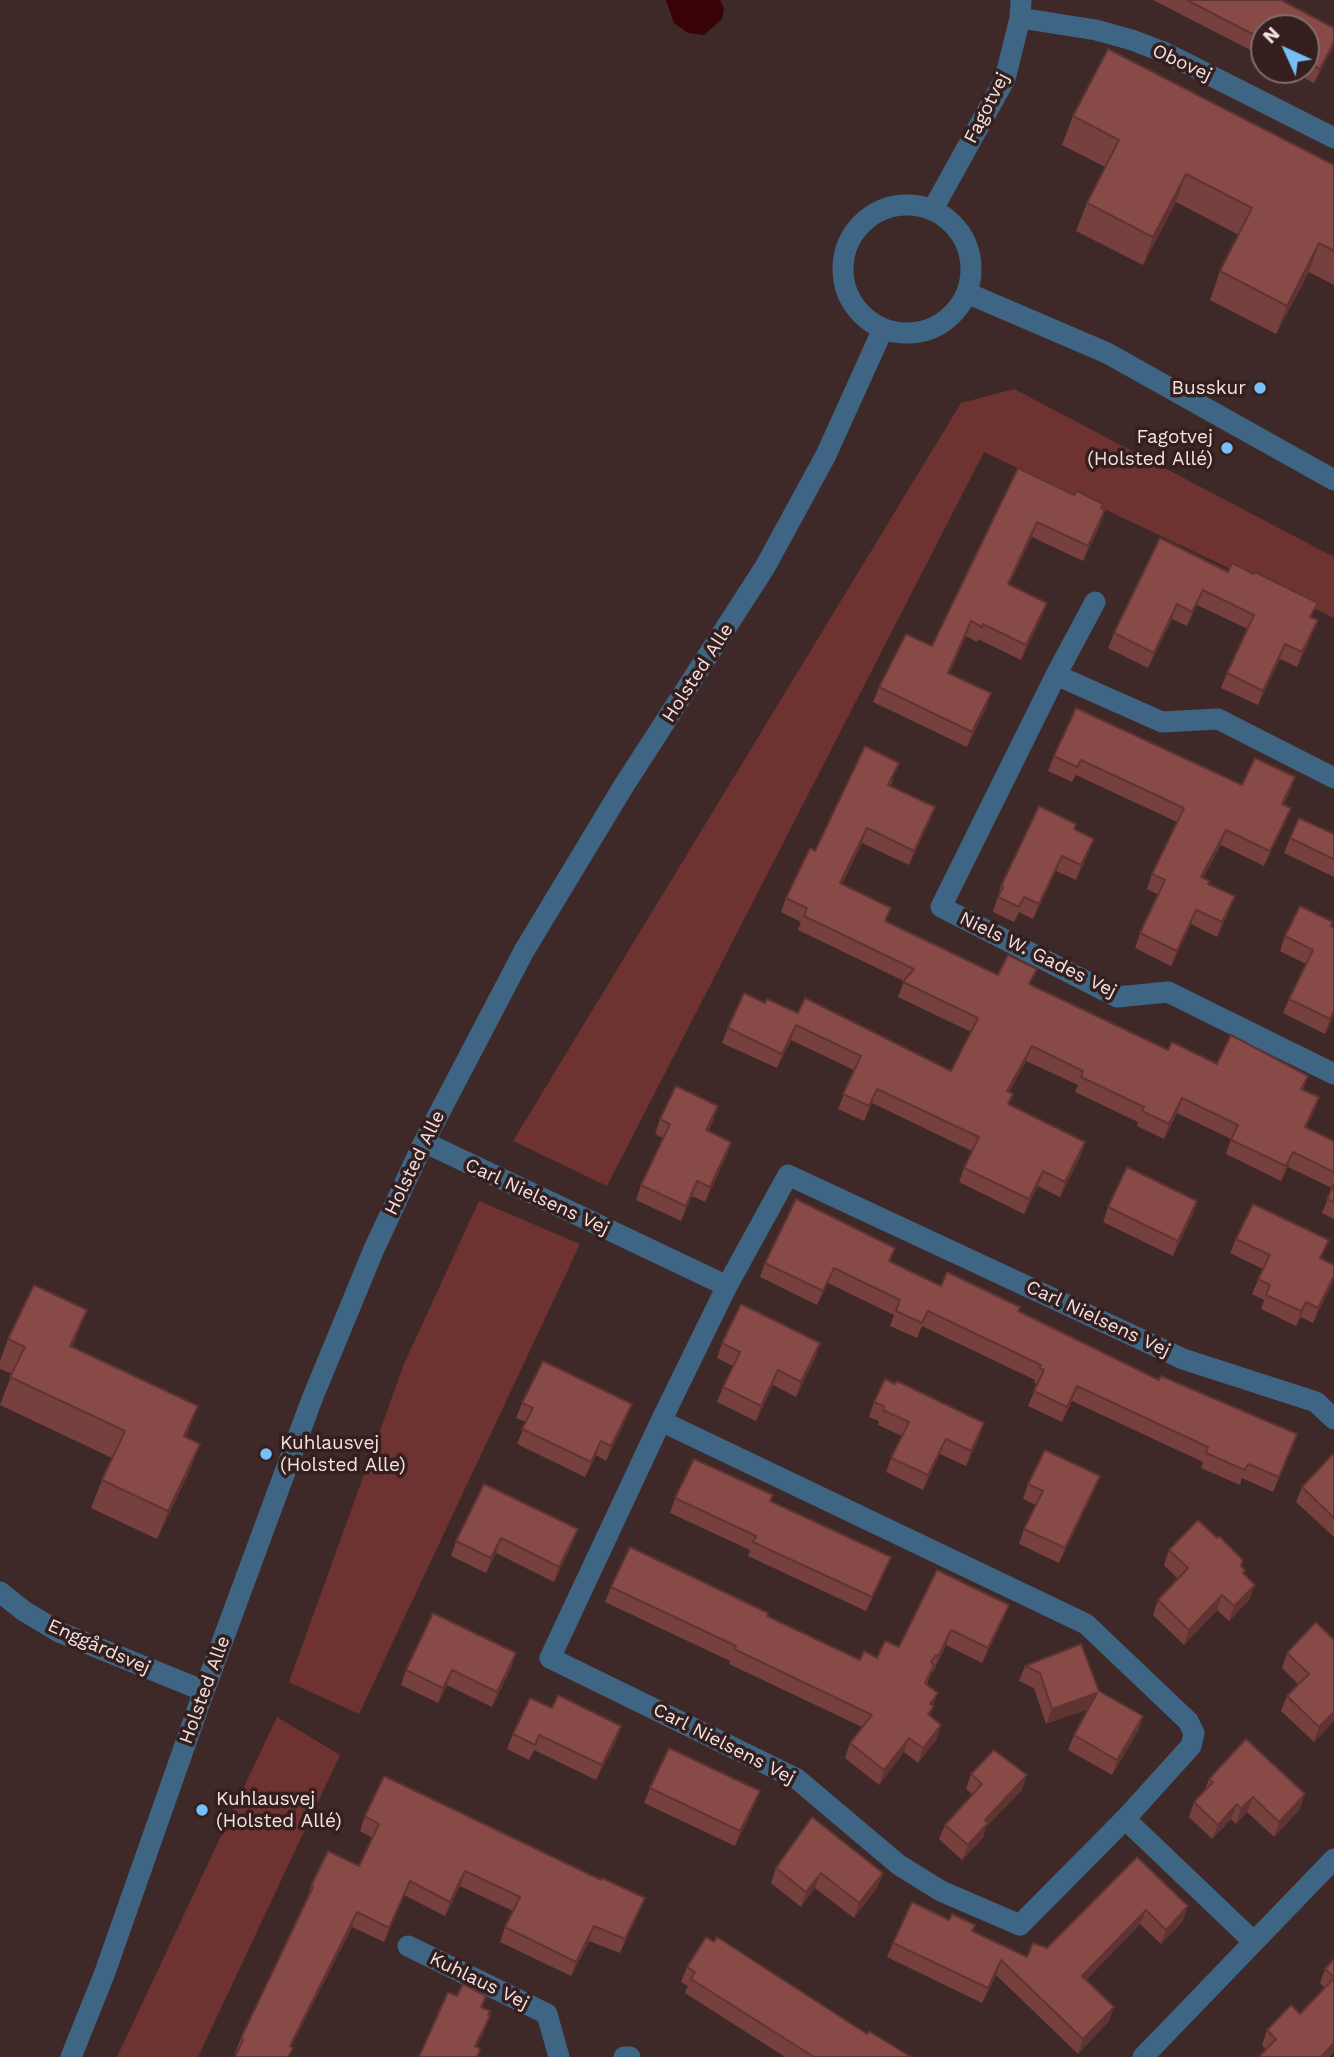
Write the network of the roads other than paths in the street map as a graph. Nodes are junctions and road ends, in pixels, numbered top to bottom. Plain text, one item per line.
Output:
1 (1021, 9) edge
2 (1334, 138) edge
3 (933, 209) junction
4 (967, 293) junction
5 (883, 329) junction
6 (1334, 480) edge
7 (1095, 602) dead end
8 (1056, 675) junction
9 (1334, 778) edge
10 (1334, 1074) edge
11 (424, 1142) junction
12 (727, 1286) junction
13 (1334, 1419) edge
14 (661, 1421) junction
15 (0, 1592) edge
16 (204, 1691) junction
17 (1125, 1819) junction
18 (1334, 1859) edge
19 (1254, 1942) junction
20 (408, 1946) dead end
21 (71, 2057) edge
22 (559, 2057) edge
23 (624, 2057) edge
24 (630, 2057) edge
25 (1143, 2057) edge

1 - 2 street, Obovej
1 - 3 street, Fagotvej
3 - 4 street
3 - 5 street
4 - 5 street
4 - 6 street
5 - 11 street, Holsted Alle
7 - 8 street, Niels W. Gades Vej
8 - 9 street
8 - 10 street, Niels W. Gades Vej
11 - 12 street, Carl Nielsens Vej
11 - 16 street, Holsted Alle
12 - 13 street, Carl Nielsens Vej
12 - 14 street, Carl Nielsens Vej
14 - 17 street, Carl Nielsens Vej
14 - 17 street, Carl Nielsens Vej
15 - 16 street, Enggårdsvej
16 - 21 street, Holsted Alle
17 - 19 street
18 - 19 street
19 - 25 street
20 - 22 street, Kuhlaus Vej
23 - 24 street

